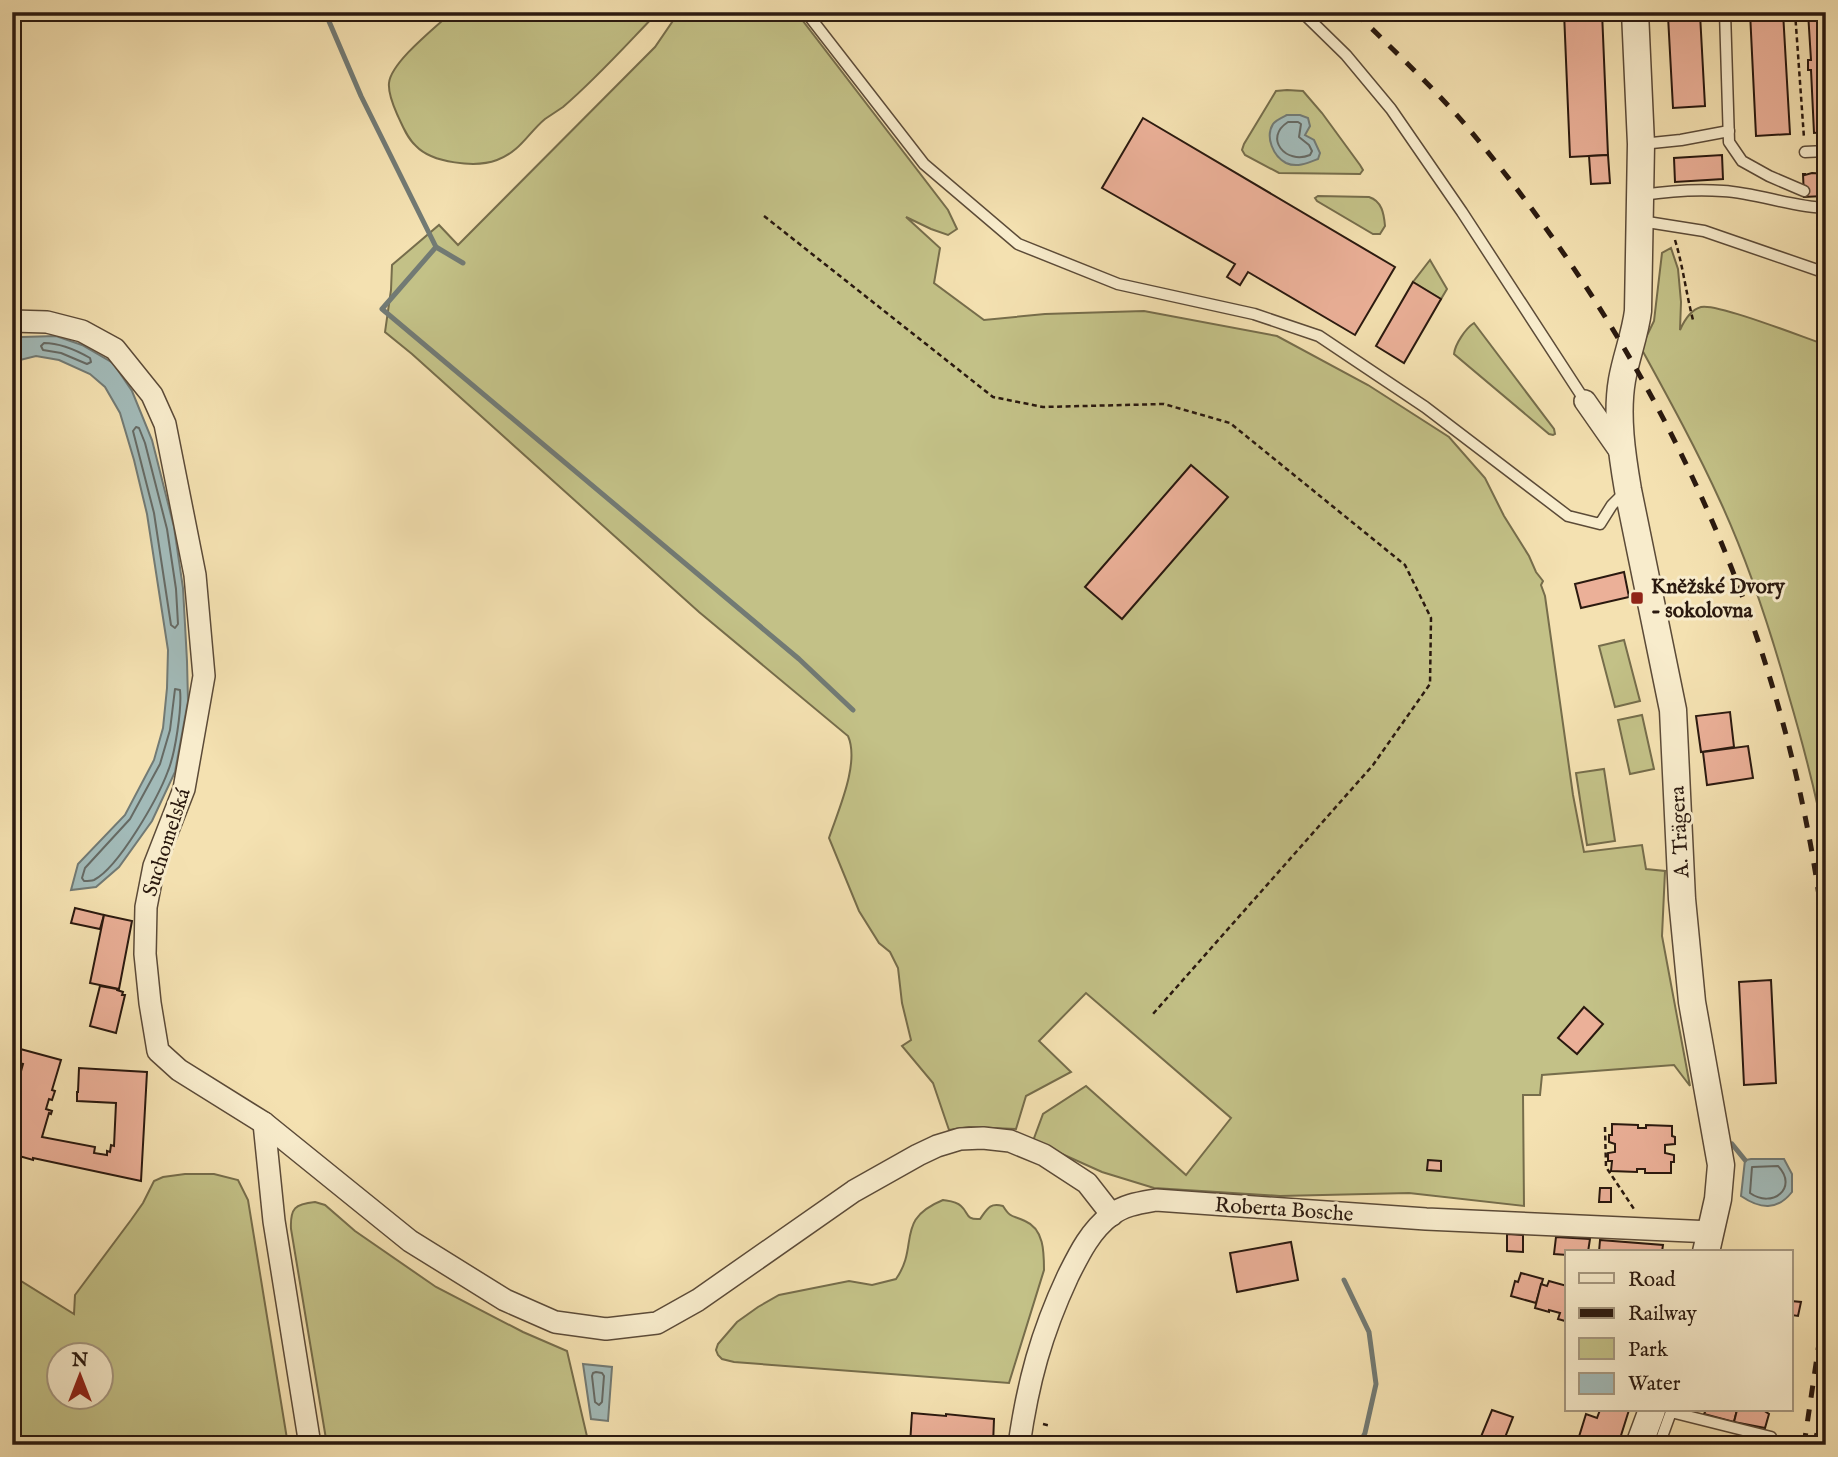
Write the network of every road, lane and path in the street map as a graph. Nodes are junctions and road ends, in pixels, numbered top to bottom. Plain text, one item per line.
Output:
1 (806, 12) edge
2 (1302, 12) edge
3 (1635, 12) edge
4 (1725, 12) edge
5 (1795, 12) edge
6 (1729, 131) junction
7 (1641, 144) junction
8 (1826, 151) edge
9 (1805, 152) joint
10 (1804, 191) dead end
11 (1641, 208) junction
12 (1826, 208) edge
13 (764, 216) dead end
14 (1670, 227) junction
15 (1826, 273) edge
16 (1693, 320) dead end
17 (12, 321) edge
18 (1585, 401) joint
19 (1623, 456) junction
20 (1628, 489) junction
21 (1152, 1015) dead end
22 (264, 1123) junction
23 (1605, 1127) dead end
24 (1112, 1215) junction
25 (1648, 1229) junction
26 (1709, 1242) edge
27 (1651, 1412) edge
28 (1771, 1437) dead end
29 (310, 1445) edge
30 (1019, 1445) edge
31 (1639, 1445) edge
32 (1659, 1445) edge

1 - 20 lane
2 - 18 lane
3 - 7 street, A. Trägera
4 - 6 lane
5 - 9 path
6 - 7 lane
6 - 10 lane
7 - 11 street, A. Trägera
8 - 9 lane
11 - 12 lane
11 - 14 lane
11 - 19 street, A. Trägera
13 - 21 path
14 - 15 lane
14 - 16 path
17 - 22 street, Suchomelská
18 - 19 street
19 - 20 street, A. Trägera
20 - 26 street, A. Trägera
22 - 24 street, Suchomelská
22 - 29 street
23 - 25 path
24 - 25 street, Roberta Bosche
24 - 30 street, Roberta Bosche
25 - 26 street, Roberta Bosche
27 - 31 street
28 - 32 lane

